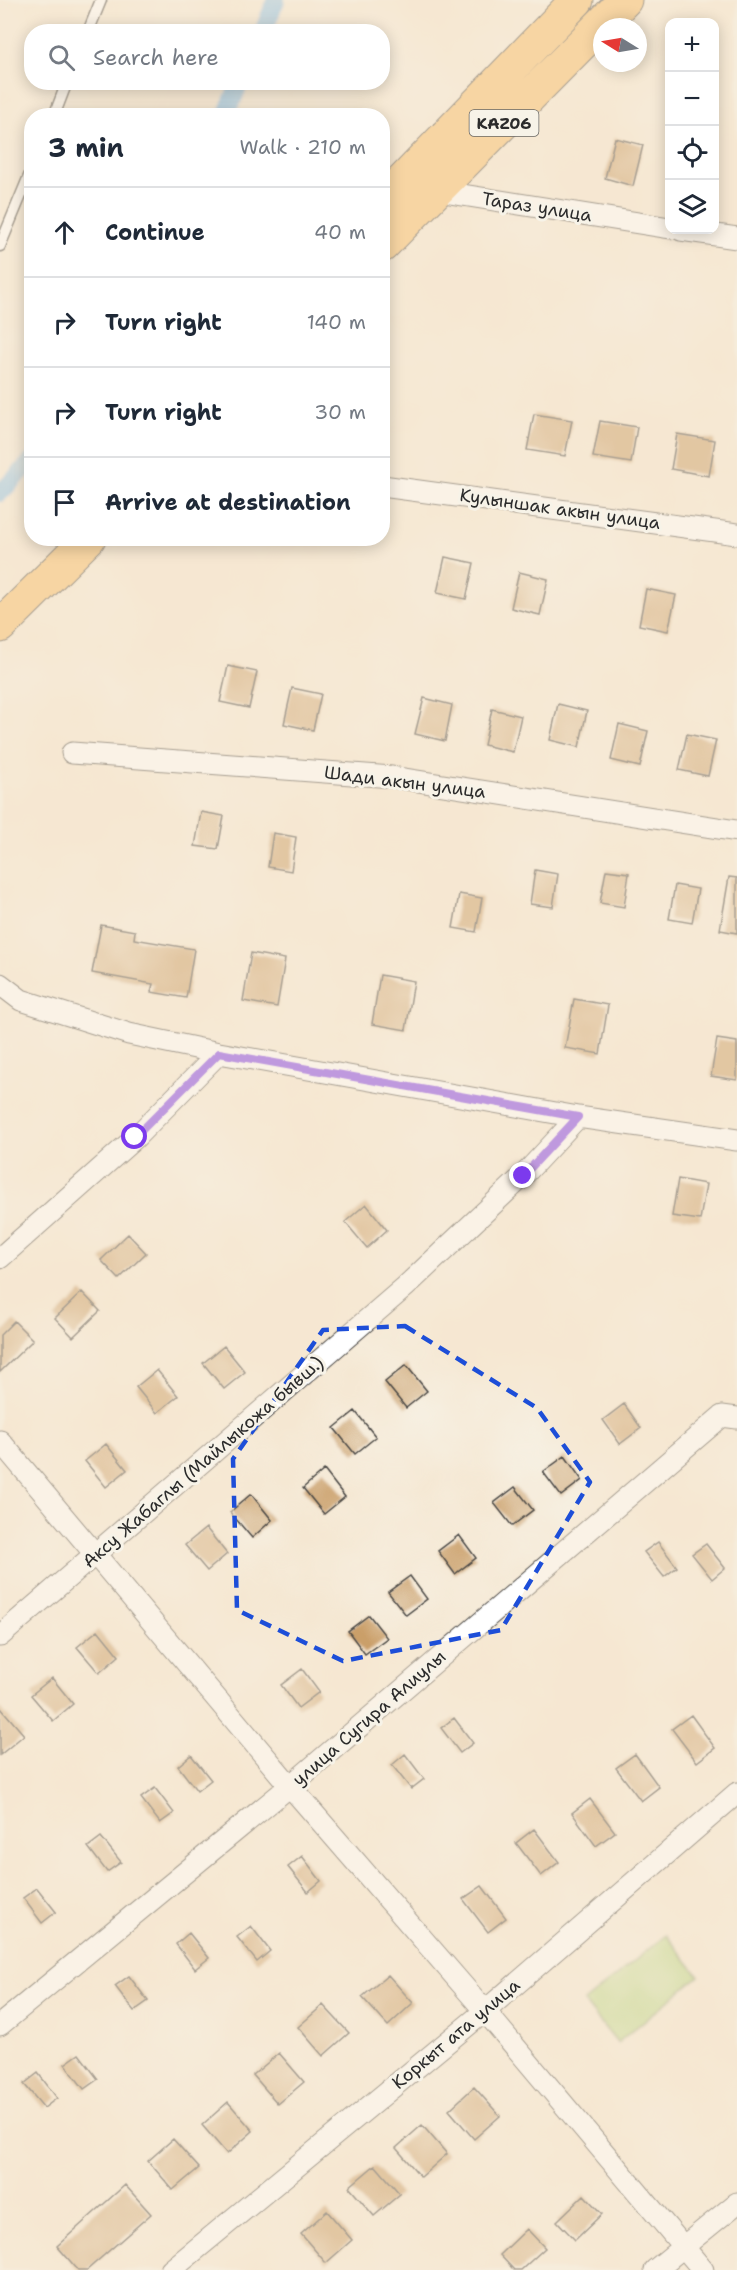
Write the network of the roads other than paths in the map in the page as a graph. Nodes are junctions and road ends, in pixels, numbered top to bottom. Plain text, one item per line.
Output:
1 (101, 0) edge
2 (577, 0) edge
3 (625, 0) edge
4 (91, 24) edge
5 (64, 90) edge
6 (57, 108) edge
7 (410, 174) junction
8 (24, 188) edge
9 (437, 191) junction
10 (390, 194) edge
11 (665, 227) edge
12 (709, 234) edge
13 (390, 238) edge
14 (737, 238) edge
15 (0, 246) edge
16 (390, 487) edge
17 (737, 534) edge
18 (49, 546) edge
19 (81, 546) edge
20 (0, 594) edge
21 (0, 626) edge
22 (72, 753) dead end
23 (737, 831) edge
24 (0, 984) edge
25 (219, 1053) junction
26 (578, 1117) junction
27 (737, 1140) edge
28 (0, 1258) edge
29 (737, 1418) edge
30 (0, 1441) edge
31 (96, 1555) junction
32 (0, 1636) edge
33 (290, 1786) junction
34 (737, 1793) edge
35 (485, 2011) junction
36 (0, 2025) edge
37 (737, 2203) edge
38 (682, 2247) junction
39 (171, 2270) edge
40 (655, 2270) edge
41 (703, 2270) edge

1 - 4 lane
2 - 7 highway, KАZ06
3 - 9 highway, KАZ06
5 - 6 lane
7 - 9 street, Тараз улица
7 - 10 highway, KАZ06
8 - 15 lane
9 - 11 street, Тараз улица
9 - 13 highway, KАZ06
12 - 14 street
16 - 17 street, Кулыншак акын улица
18 - 20 highway
19 - 21 highway
22 - 23 street, Шади акын улица
24 - 25 street
25 - 26 street
25 - 28 street
26 - 27 street
26 - 31 street, Аксу Жабаглы (Майлыкожа бывш.)
29 - 33 street, улица Сугира Алиулы
30 - 31 street
31 - 32 street, Аксу Жабаглы (Майлыкожа бывш.)
31 - 33 street
33 - 35 street
33 - 36 street, улица Сугира Алиулы
34 - 35 street, Коркыт ата улица
35 - 38 street
35 - 39 street, Коркыт ата улица
37 - 38 street
38 - 40 street
38 - 41 street

